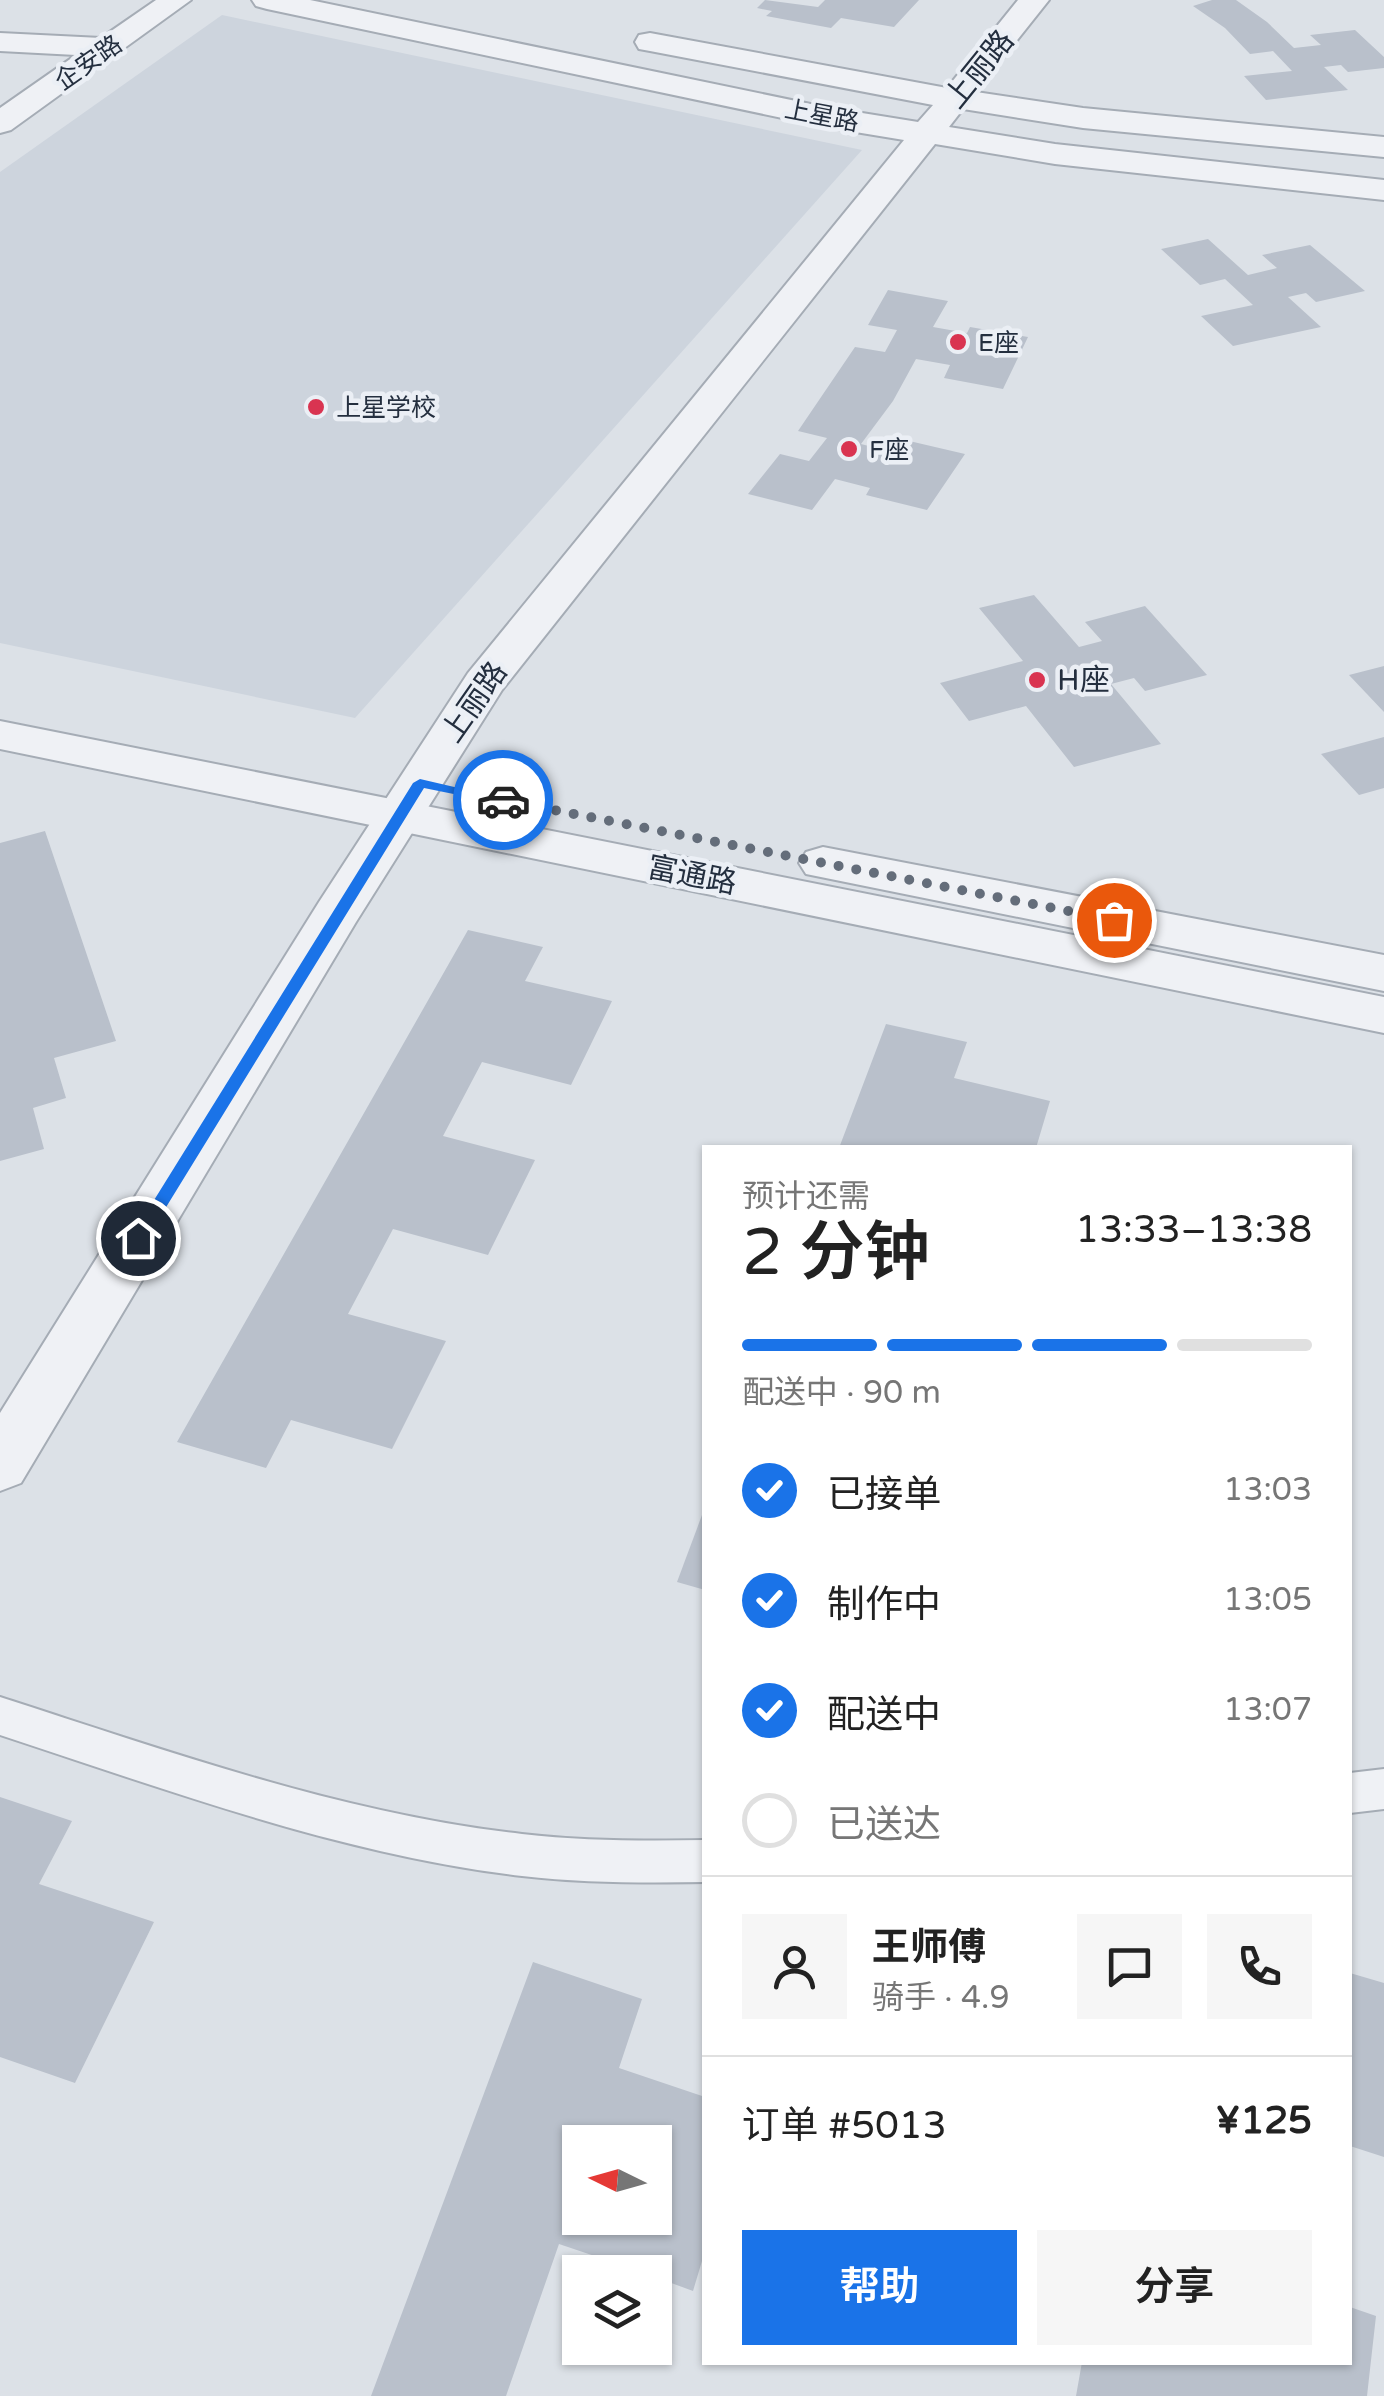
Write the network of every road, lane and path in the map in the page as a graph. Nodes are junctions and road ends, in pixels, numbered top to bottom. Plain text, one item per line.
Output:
1 (176, 0) edge
2 (267, 0) edge
3 (1034, 0) edge
4 (616, 34) dead end
5 (0, 42) edge
6 (108, 48) junction
7 (954, 99) junction
8 (0, 123) edge
9 (926, 134) junction
10 (1384, 147) edge
11 (1384, 190) edge
12 (0, 700) edge
13 (0, 735) edge
14 (410, 799) junction
15 (1384, 973) edge
16 (1384, 1015) edge
17 (0, 1466) edge
18 (0, 1716) edge
19 (1384, 1789) edge
20 (1352, 1792) edge
21 (702, 1862) edge

1 - 6 street, 企安路
2 - 9 street, 上星路
3 - 7 street, 上丽路
4 - 7 street, 上星路
5 - 6 street
6 - 8 street, 企安路
7 - 9 street, 上丽路
7 - 10 street, 上星路
9 - 11 street, 上星路
9 - 14 street, 上丽路
12 - 14 street, 富通路
13 - 14 street, 富通路
14 - 15 street, 富通路
14 - 16 street, 富通路
14 - 17 street, 上丽路
18 - 21 lane
19 - 20 lane

